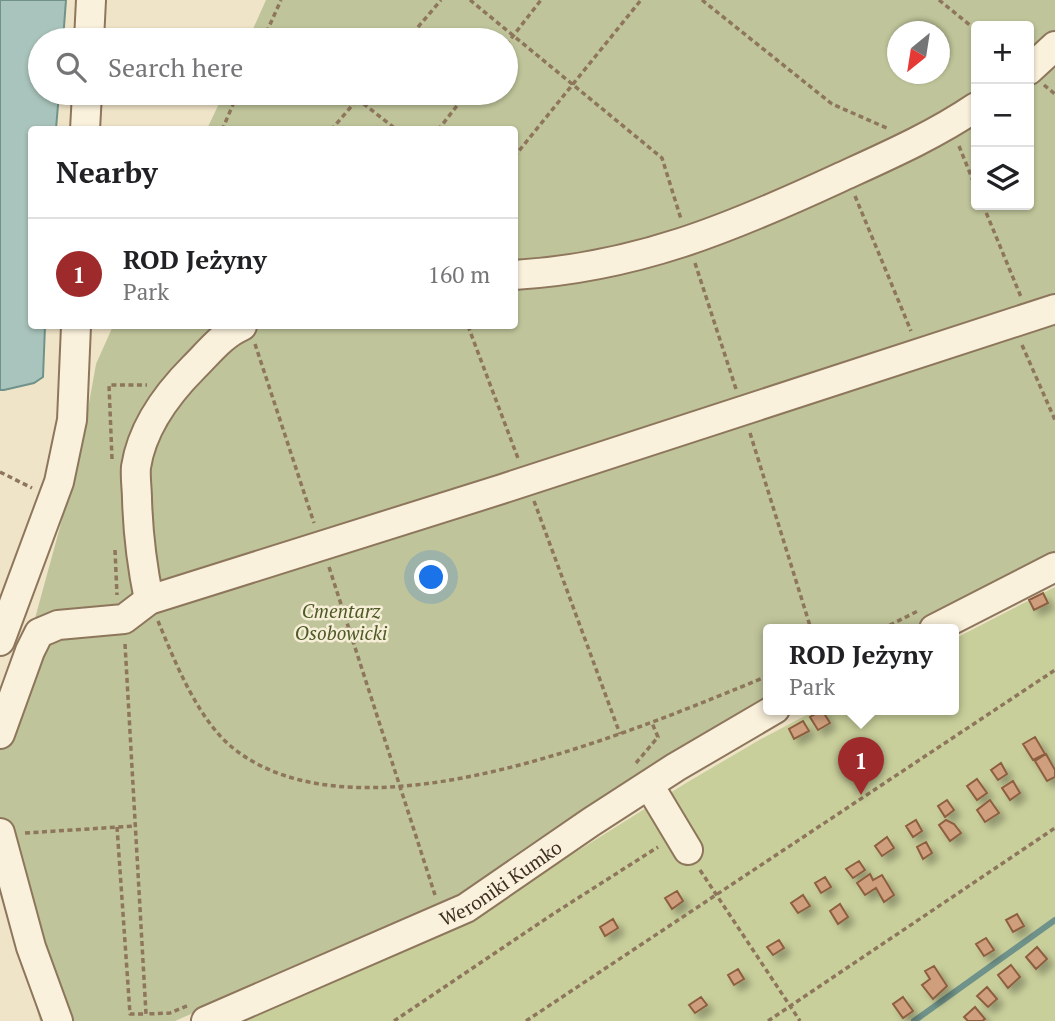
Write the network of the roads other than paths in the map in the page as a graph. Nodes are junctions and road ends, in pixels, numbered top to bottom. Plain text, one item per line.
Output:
1 (91, 0) edge
2 (90, 28) edge
3 (1055, 46) edge
4 (1034, 65) edge
5 (86, 105) edge
6 (971, 110) edge
7 (85, 126) edge
8 (518, 275) edge
9 (1032, 316) edge
10 (76, 329) edge
11 (247, 332) edge
12 (1055, 567) edge
13 (149, 600) junction
14 (943, 624) edge
15 (0, 641) edge
16 (763, 715) edge
17 (0, 734) edge
18 (641, 776) junction
19 (0, 834) edge
20 (683, 842) road end
21 (200, 1012) edge
22 (58, 1021) edge

1 - 2 lane
3 - 4 lane
5 - 7 lane
6 - 8 lane
9 - 13 lane
10 - 15 lane
11 - 13 lane
12 - 14 lane
13 - 17 lane
16 - 18 lane, Weroniki Kumko
18 - 20 lane
18 - 21 lane, Weroniki Kumko
19 - 22 lane

